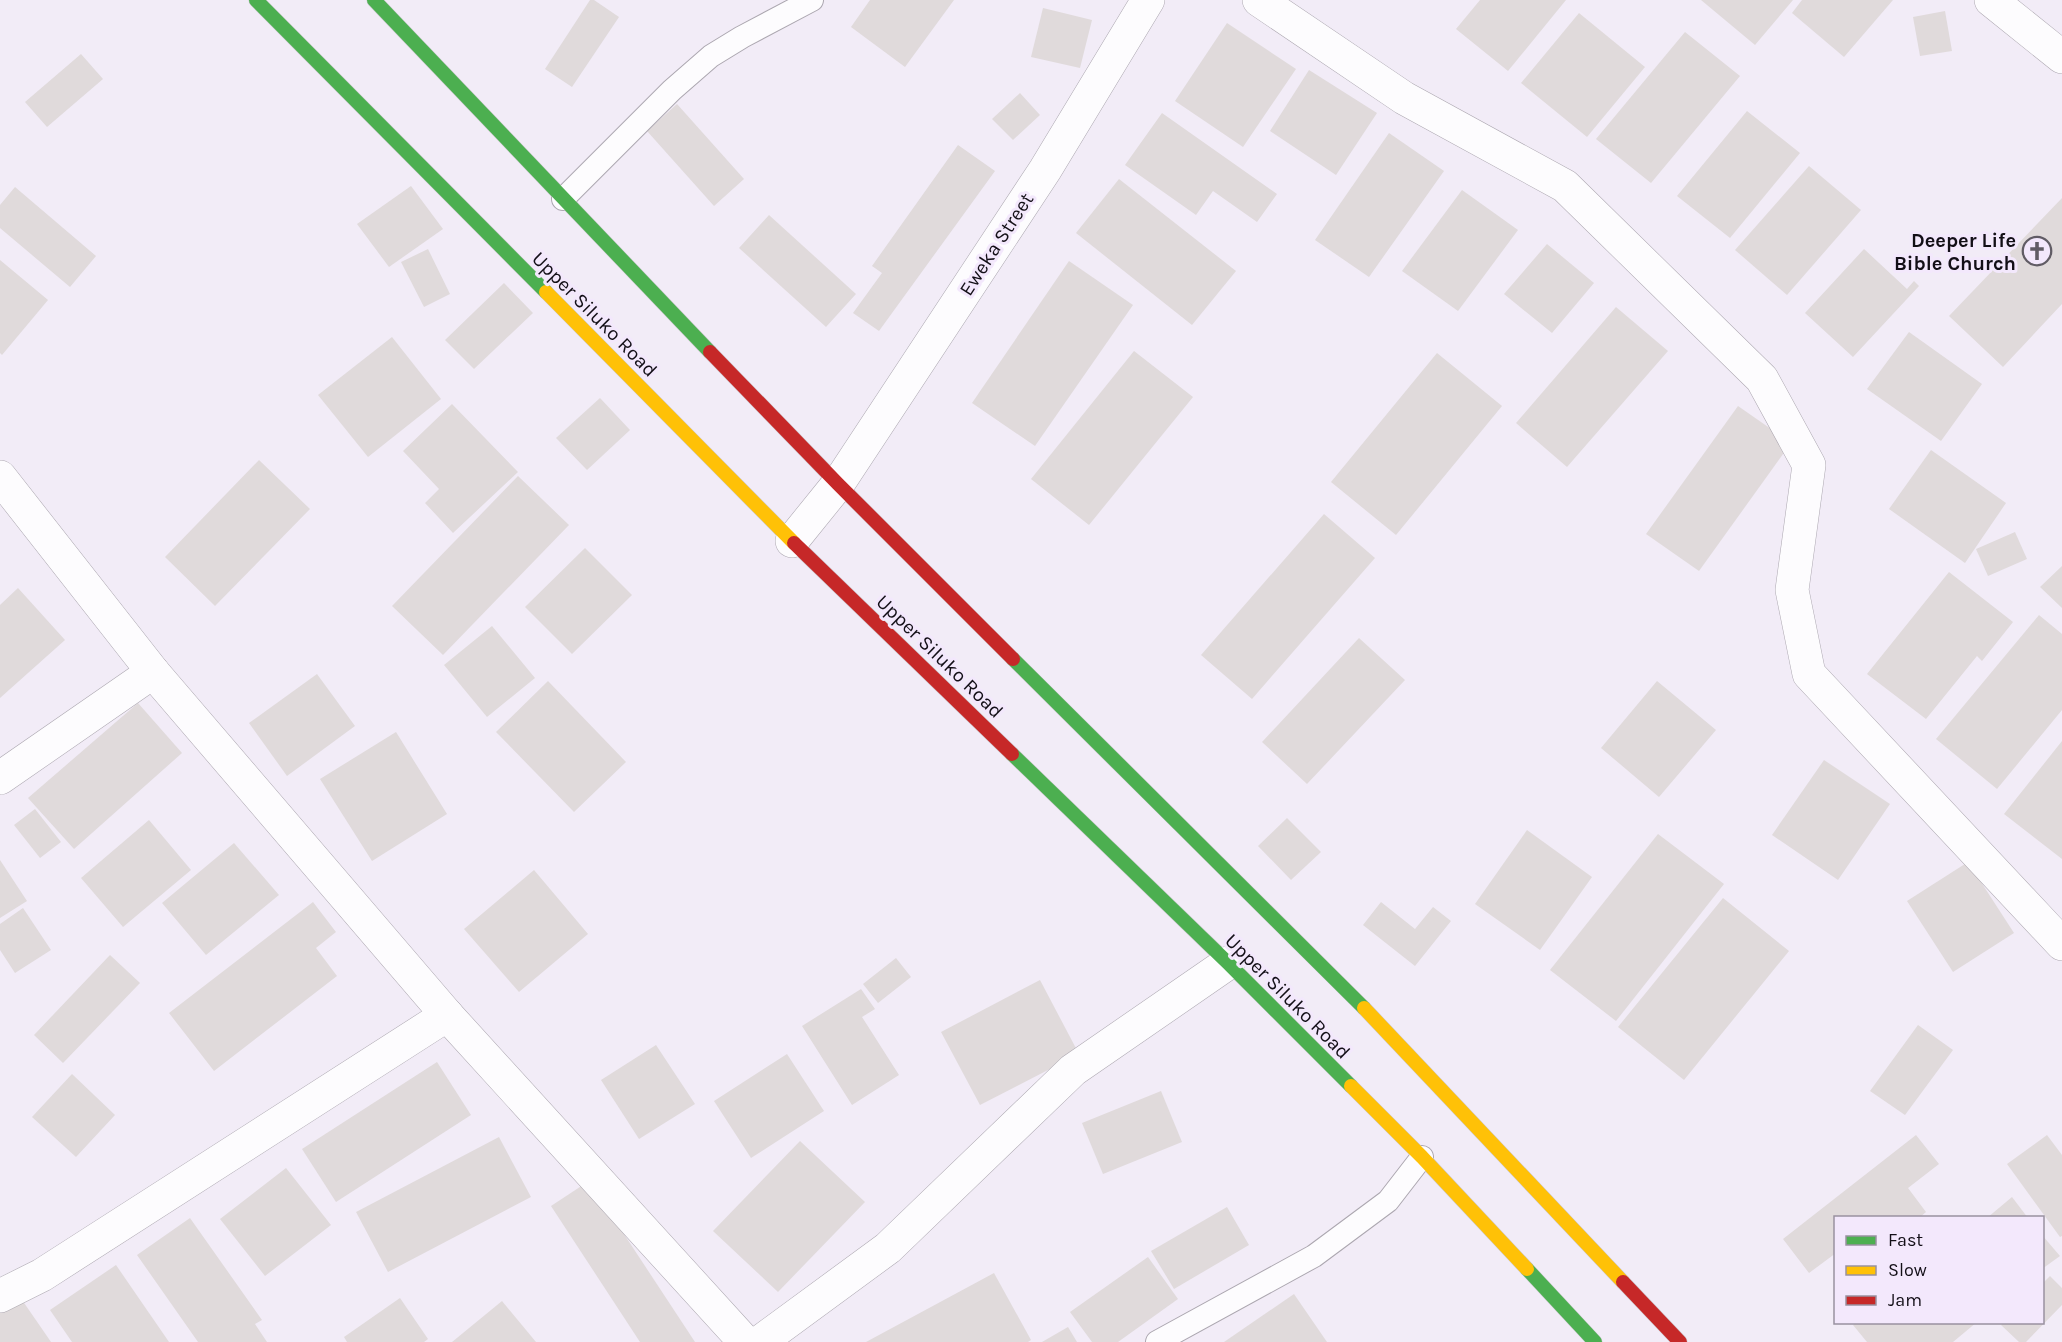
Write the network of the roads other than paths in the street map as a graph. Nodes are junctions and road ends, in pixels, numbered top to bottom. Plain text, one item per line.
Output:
1 (256, 0) edge
2 (374, 0) edge
3 (812, 0) edge
4 (1148, 0) edge
5 (1259, 0) edge
6 (1991, 0) edge
7 (2062, 57) edge
8 (563, 200) junction
9 (0, 477) edge
10 (838, 484) junction
11 (792, 541) junction
12 (153, 672) junction
13 (0, 778) edge
14 (2062, 944) edge
15 (1228, 963) junction
16 (447, 1015) junction
17 (1422, 1157) junction
18 (0, 1296) edge
19 (745, 1342) edge
20 (760, 1342) edge
21 (1157, 1342) edge
22 (1595, 1342) edge
23 (1680, 1342) edge

1 - 11 main road, Upper Siluko Road
2 - 8 main road
3 - 8 lane
4 - 10 street, Eweka Street
5 - 14 street
6 - 7 street
8 - 10 main road
9 - 12 street
10 - 11 street
10 - 23 main road
11 - 15 main road, Upper Siluko Road
12 - 13 street
12 - 16 street
15 - 17 main road, Upper Siluko Road
15 - 20 street
16 - 18 street
16 - 19 street
17 - 21 lane
17 - 22 main road, Upper Siluko Road

